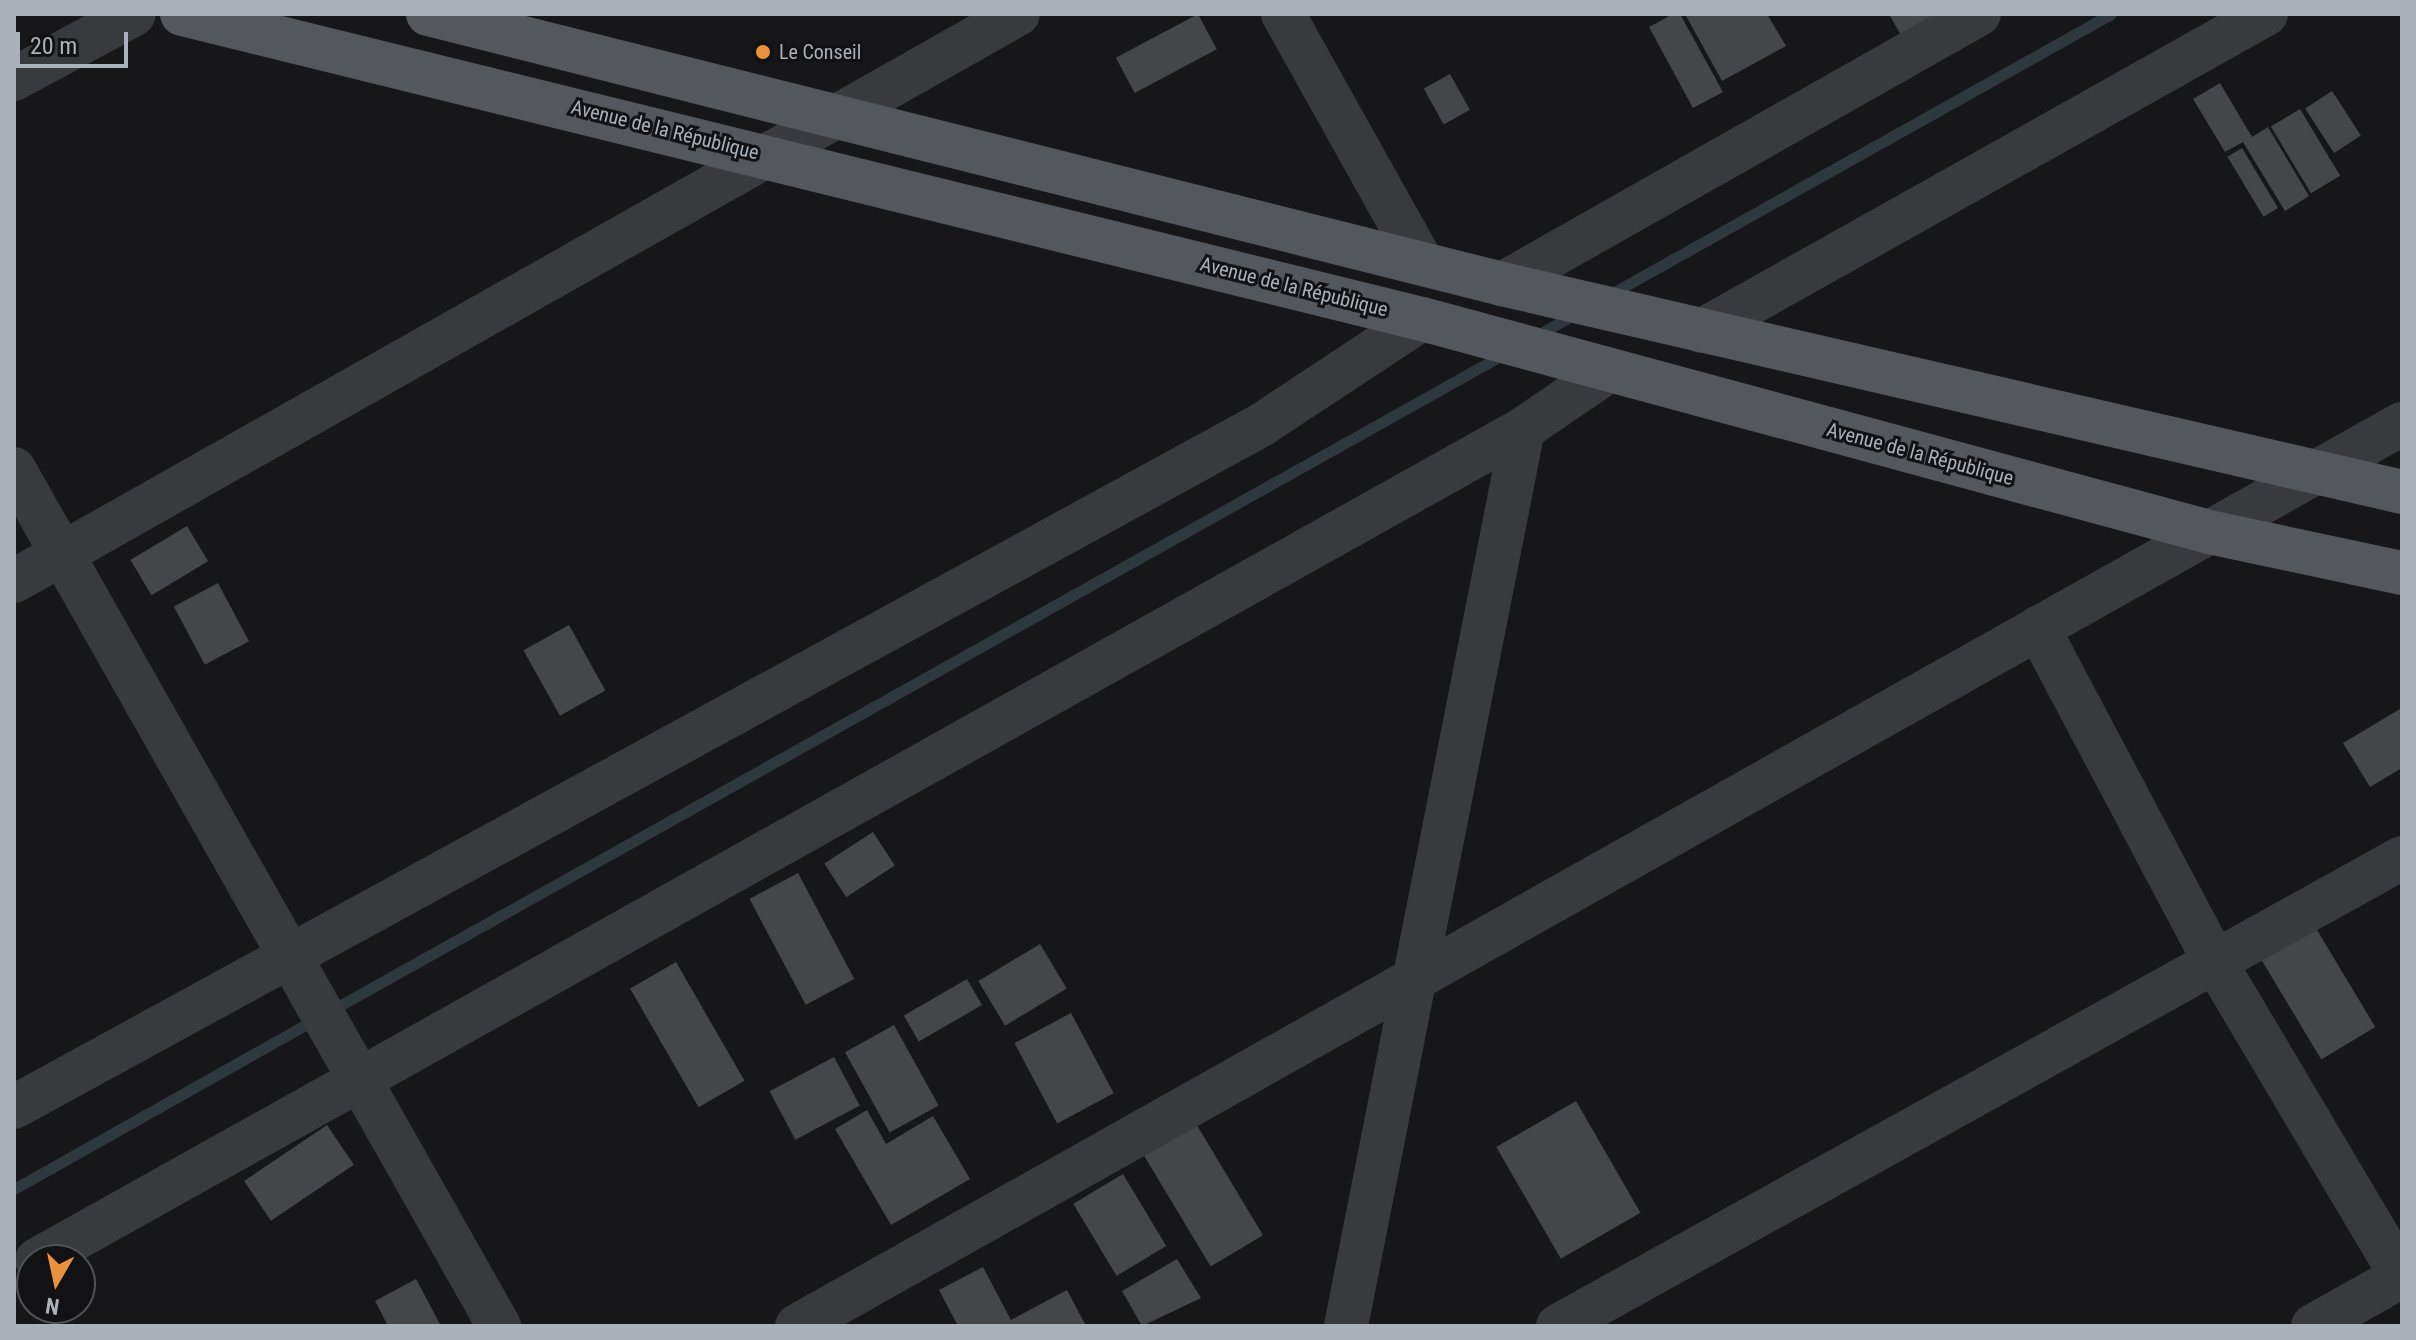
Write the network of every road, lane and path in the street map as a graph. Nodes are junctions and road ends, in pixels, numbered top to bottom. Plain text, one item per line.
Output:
1 (134, 14) edge
2 (182, 14) edge
3 (428, 14) edge
4 (1018, 14) edge
5 (1283, 14) edge
6 (1979, 14) edge
7 (2266, 14) edge
8 (14, 79) edge
9 (837, 116) junction
10 (767, 155) junction
11 (1421, 261) junction
12 (1502, 284) junction
13 (1422, 319) junction
14 (1701, 331) junction
15 (1608, 371) junction
16 (2402, 424) edge
17 (1523, 429) junction
18 (14, 469) edge
19 (2317, 471) junction
20 (2402, 492) edge
21 (2209, 532) junction
22 (62, 553) junction
23 (2402, 573) edge
24 (14, 581) edge
25 (2038, 628) junction
26 (2402, 858) edge
27 (2215, 962) junction
28 (297, 967) junction
29 (1416, 972) junction
30 (349, 1059) junction
31 (14, 1107) edge
32 (61, 1244) edge
33 (2402, 1277) edge
34 (499, 1326) edge
35 (797, 1326) edge
36 (1346, 1326) edge
37 (1558, 1326) edge
38 (2313, 1326) edge

1 - 8 street
2 - 10 main road, Avenue de la République
3 - 9 main road
4 - 9 street
5 - 11 street
6 - 12 street
7 - 14 street
9 - 10 street
9 - 11 main road
10 - 13 main road, Avenue de la République
10 - 22 street
11 - 12 main road
12 - 14 main road
13 - 15 main road, Avenue de la République
13 - 28 street
14 - 19 main road
15 - 17 street
15 - 21 main road, Avenue de la République
16 - 19 street
17 - 29 street
17 - 30 street
18 - 22 street
19 - 20 main road
19 - 21 street
21 - 23 main road, Avenue de la République
21 - 25 street
22 - 24 street
22 - 28 street
25 - 27 street
25 - 29 street
26 - 27 street
27 - 33 street
27 - 37 street
28 - 30 street
28 - 31 street
29 - 35 street
29 - 36 street
30 - 32 street
30 - 34 street
33 - 38 street

